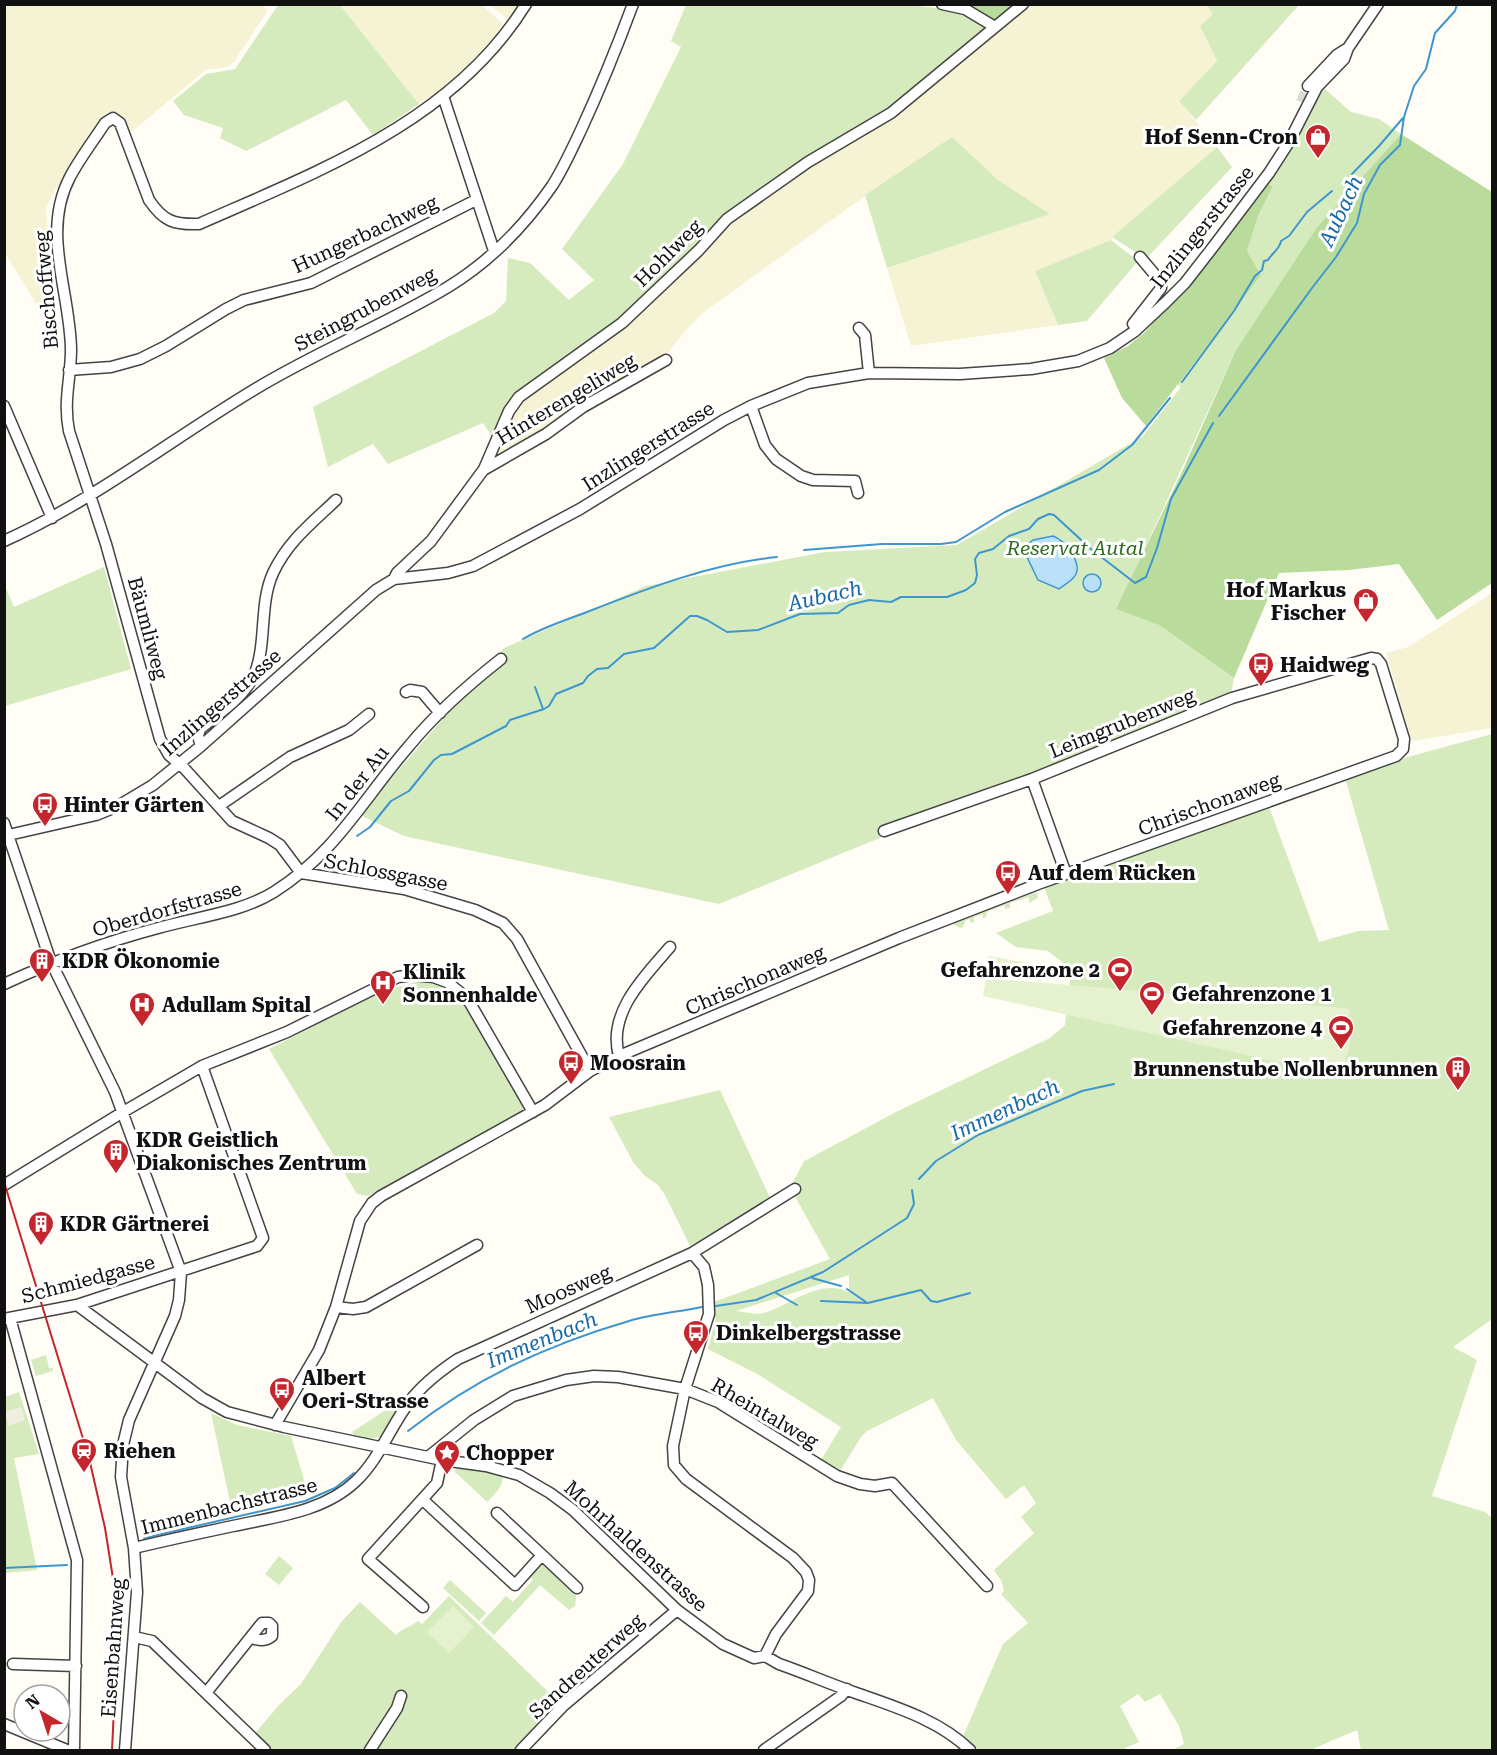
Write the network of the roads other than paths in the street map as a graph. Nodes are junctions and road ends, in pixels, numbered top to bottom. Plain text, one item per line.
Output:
1 (526, 4) edge
2 (633, 4) edge
3 (942, 4) edge
4 (1023, 4) edge
5 (1378, 4) edge
6 (995, 27) junction
7 (1320, 79) junction
8 (1308, 86) tunnel mouth
9 (443, 96) junction
10 (1301, 102) tunnel mouth
11 (1297, 127) junction
12 (476, 200) junction
13 (495, 251) junction
14 (1140, 257) dead end
15 (858, 328) dead end
16 (1128, 331) dead end
17 (666, 360) dead end
18 (69, 370) junction
19 (869, 374) junction
20 (4, 406) edge
21 (751, 406) junction
22 (484, 469) junction
23 (858, 493) dead end
24 (90, 497) junction
25 (336, 500) dead end
26 (52, 518) junction
27 (4, 541) edge
28 (394, 579) junction
29 (501, 659) dead end
30 (1377, 659) joint
31 (406, 692) dead end
32 (440, 713) junction
33 (369, 714) dead end
34 (201, 746) junction
35 (179, 765) junction
36 (1032, 779) junction
37 (219, 806) junction
38 (4, 823) edge
39 (884, 831) dead end
40 (7, 836) edge
41 (301, 873) junction
42 (1066, 874) junction
43 (670, 947) dead end
44 (51, 962) junction
45 (4, 984) edge
46 (619, 1056) junction
47 (202, 1066) junction
48 (590, 1071) junction
49 (123, 1112) junction
50 (533, 1112) junction
51 (4, 1185) edge
52 (795, 1189) dead end
53 (477, 1245) dead end
54 (692, 1253) junction
55 (180, 1272) junction
56 (77, 1305) junction
57 (336, 1307) junction
58 (7, 1318) edge
59 (155, 1362) junction
60 (685, 1389) junction
61 (275, 1425) junction
62 (382, 1448) junction
63 (428, 1457) junction
64 (442, 1460) junction
65 (423, 1500) junction
66 (497, 1513) dead end
67 (134, 1548) junction
68 (542, 1556) junction
69 (987, 1586) dead end
70 (577, 1588) dead end
71 (423, 1607) dead end
72 (677, 1610) junction
73 (134, 1637) junction
74 (250, 1638) dead end
75 (765, 1656) junction
76 (13, 1664) dead end
77 (76, 1666) junction
78 (847, 1689) junction
79 (206, 1693) junction
80 (401, 1696) dead end
81 (4, 1724) edge
82 (67, 1750) edge
83 (74, 1750) edge
84 (125, 1750) edge
85 (265, 1750) edge
86 (370, 1750) edge
87 (521, 1750) edge
88 (765, 1750) edge
89 (970, 1750) edge

1 - 9 street
2 - 13 street, Steingrubenweg
3 - 6 street
4 - 6 street, Hohlweg
5 - 7 street
6 - 22 street, Hohlweg
7 - 8 street
7 - 11 street, Inzlingerstrasse
9 - 12 street
9 - 18 street, Bischoffweg
10 - 11 street, Inzlingerstrasse
11 - 19 street, Inzlingerstrasse
12 - 13 street
12 - 18 street, Hungerbachweg
13 - 24 street, Steingrubenweg
14 - 16 street
15 - 19 street
17 - 22 street, Hinterengeliweg
18 - 24 street, Bischoffweg
19 - 21 street, Inzlingerstrasse
20 - 26 street
21 - 23 street
21 - 28 street, Inzlingerstrasse
22 - 28 street, Hohlweg
24 - 26 street, Steingrubenweg
24 - 35 street, Bäumliweg
25 - 34 street
26 - 27 street, Steingrubenweg
28 - 34 street, Inzlingerstrasse
29 - 32 street, In der Au
30 - 36 street, Leimgrubenweg
30 - 42 street, Chrischonaweg
31 - 32 street
32 - 41 street, In der Au
33 - 37 street
34 - 35 street, Inzlingerstrasse
35 - 37 street, Bäumliweg
35 - 40 street, Inzlingerstrasse
36 - 39 street, Leimgrubenweg
36 - 42 street
37 - 41 street, Bäumliweg
38 - 40 street
40 - 44 street
41 - 44 street, Oberdorfstrasse
41 - 48 street, Schlossgasse
42 - 46 street, Chrischonaweg
43 - 46 street
44 - 45 street, Oberdorfstrasse
44 - 49 street
46 - 48 street, Chrischonaweg
47 - 49 street
47 - 50 street
47 - 55 street, Schmiedgasse
48 - 50 street, Chrischonaweg
49 - 51 street
49 - 55 street
50 - 57 street, Chrischonaweg
52 - 54 street, Moosweg
53 - 57 street
54 - 60 street
54 - 62 street, Moosweg
55 - 56 street, Schmiedgasse
55 - 59 street, Eisenbahnweg
56 - 58 street, Schmiedgasse
56 - 59 street, Mohrhaldenstrasse
57 - 61 street, Chrischonaweg
58 - 77 street
59 - 61 street, Mohrhaldenstrasse
59 - 67 street, Eisenbahnweg
60 - 63 street, Rheintalweg
60 - 69 street, Rheintalweg
60 - 75 street
61 - 62 street, Mohrhaldenstrasse
62 - 63 street, Mohrhaldenstrasse
62 - 67 street, Immenbachstrasse
63 - 64 street, Mohrhaldenstrasse
64 - 65 street
64 - 72 street, Mohrhaldenstrasse
65 - 68 street
65 - 71 street
66 - 68 street
67 - 73 street, Eisenbahnweg
68 - 70 street
72 - 75 street, Mohrhaldenstrasse
72 - 87 street, Sandreuterweg
73 - 79 street
73 - 84 street, Eisenbahnweg
74 - 79 street
75 - 78 street, Mohrhaldenstrasse
76 - 77 street
77 - 83 street
78 - 88 street
78 - 89 street, Mohrhaldenstrasse
79 - 85 street
80 - 86 street
81 - 82 street

